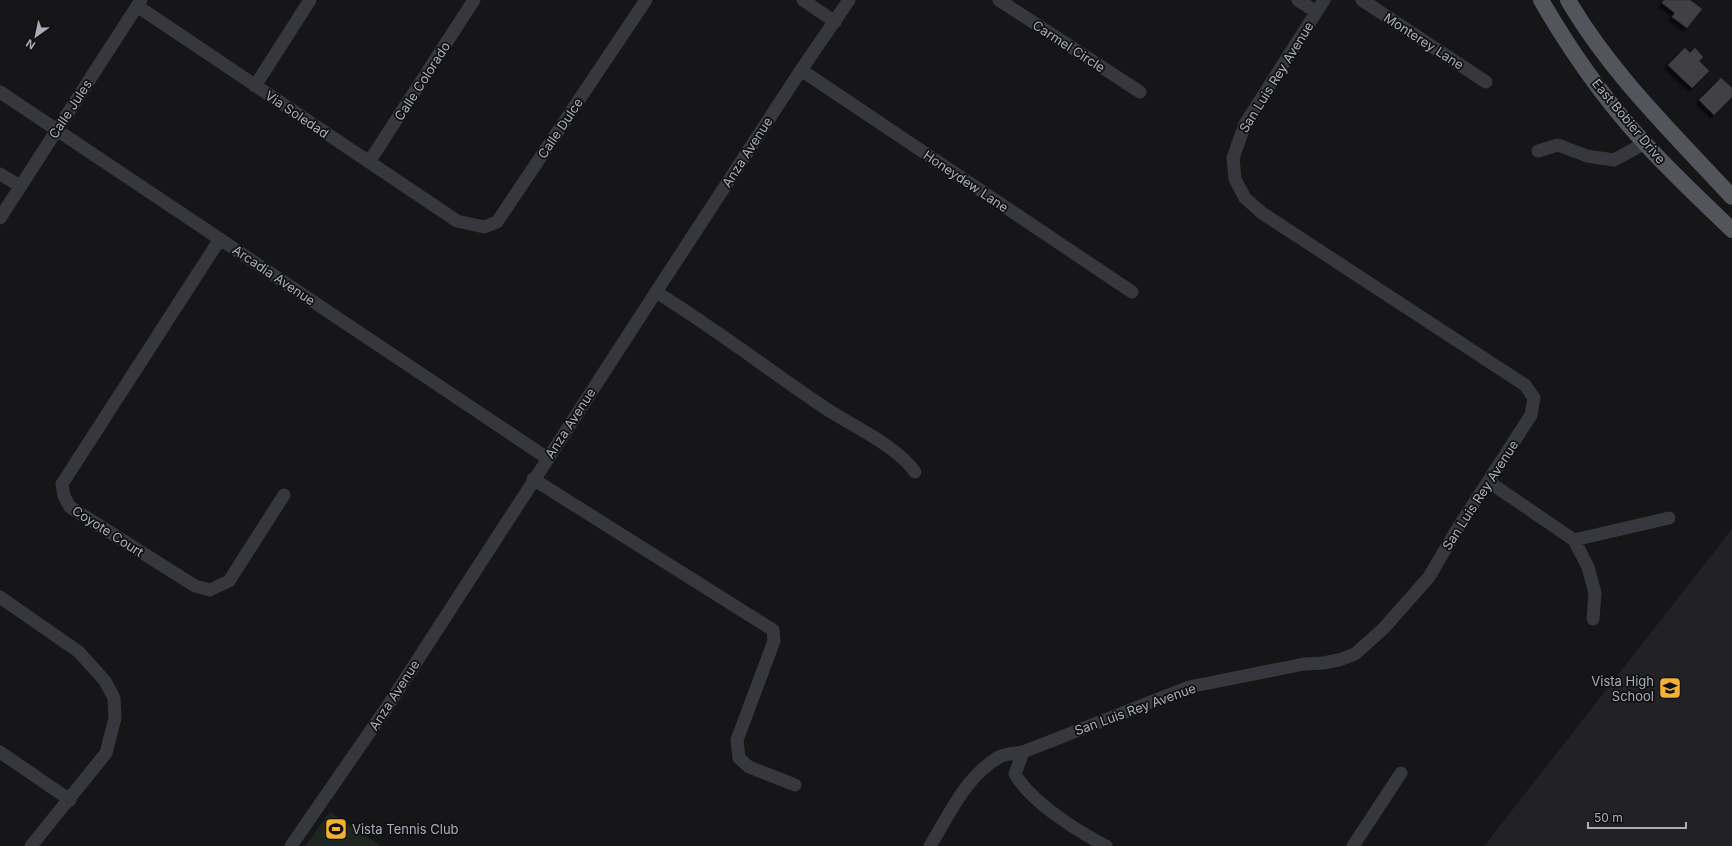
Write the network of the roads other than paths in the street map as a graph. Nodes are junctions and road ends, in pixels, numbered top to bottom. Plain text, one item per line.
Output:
1 (310, 0) edge
2 (474, 0) edge
3 (646, 0) edge
4 (803, 0) edge
5 (850, 0) edge
6 (999, 0) edge
7 (1298, 0) edge
8 (1324, 0) edge
9 (1362, 0) edge
10 (1541, 0) edge
11 (1568, 0) edge
12 (139, 3) edge
13 (1316, 12) junction
14 (835, 22) junction
15 (801, 70) junction
16 (1486, 82) dead end
17 (255, 86) junction
18 (0, 92) edge
19 (1140, 92) dead end
20 (56, 130) junction
21 (1645, 143) junction
22 (1538, 151) dead end
23 (369, 162) junction
24 (0, 174) edge
25 (20, 186) junction
26 (1732, 197) edge
27 (0, 218) edge
28 (457, 222) joint
29 (1732, 230) edge
30 (220, 239) junction
31 (656, 292) junction
32 (1132, 292) dead end
33 (547, 458) junction
34 (916, 472) dead end
35 (534, 479) junction
36 (1489, 482) junction
37 (284, 495) dead end
38 (1669, 518) dead end
39 (1574, 540) junction
40 (0, 597) edge
41 (1593, 619) dead end
42 (0, 752) edge
43 (1023, 752) junction
44 (1401, 773) dead end
45 (795, 785) dead end
46 (70, 800) junction
47 (31, 846) edge
48 (291, 846) edge
49 (930, 846) edge
50 (1106, 846) edge
51 (1354, 846) edge

1 - 17 street
2 - 23 street, Calle Colorado
3 - 28 street, Calle Dulce
4 - 14 street
5 - 14 street, Anza Avenue
6 - 19 street, Carmel Circle
7 - 13 street
8 - 13 street, San Luis Rey Avenue
9 - 16 street, Monterey Lane
10 - 21 main road, East Bobier Drive
11 - 26 main road, East Bobier Drive
12 - 17 street, Via Soledad
12 - 20 street, Calle Jules
13 - 36 street, San Luis Rey Avenue
14 - 15 street, Anza Avenue
15 - 31 street, Anza Avenue
15 - 32 street, Honeydew Lane
17 - 23 street, Via Soledad
18 - 20 street, Arcadia Avenue
20 - 25 street, Calle Jules
20 - 30 street, Arcadia Avenue
21 - 22 street
21 - 29 main road, East Bobier Drive
23 - 28 street, Via Soledad
24 - 25 street
25 - 27 street, Calle Jules
30 - 33 street, Arcadia Avenue
30 - 37 street, Coyote Court
31 - 33 street, Anza Avenue
31 - 34 street
33 - 35 street, Anza Avenue
35 - 45 street
35 - 48 street, Anza Avenue
36 - 39 street
36 - 43 street, San Luis Rey Avenue
38 - 39 street
39 - 41 street
40 - 46 street
42 - 46 street
43 - 49 street, San Luis Rey Avenue
43 - 50 street
44 - 51 street
46 - 47 street

